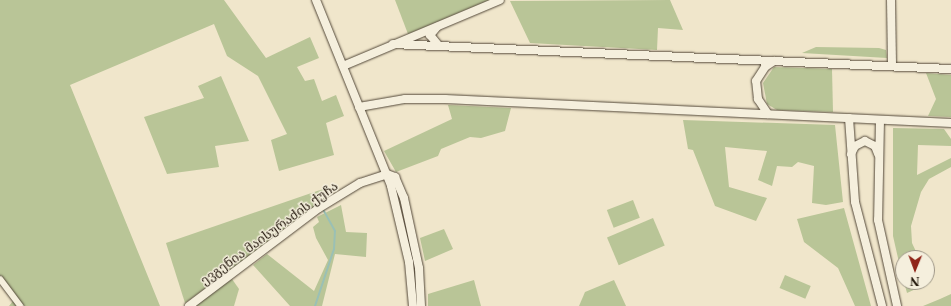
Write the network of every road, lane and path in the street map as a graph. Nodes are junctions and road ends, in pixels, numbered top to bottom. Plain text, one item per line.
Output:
1 (316, 0) edge
2 (500, 0) edge
3 (891, 0) edge
4 (439, 25) junction
5 (393, 44) junction
6 (439, 46) junction
7 (774, 61) junction
8 (343, 66) junction
9 (892, 66) junction
10 (951, 69) edge
11 (359, 107) junction
12 (768, 114) junction
13 (849, 118) junction
14 (880, 120) junction
15 (951, 123) edge
16 (850, 156) junction
17 (878, 157) junction
18 (387, 174) junction
19 (883, 255) junction
20 (870, 260) junction
21 (888, 274) junction
22 (874, 278) junction
23 (0, 279) edge
24 (20, 306) edge
25 (189, 306) edge
26 (413, 306) edge
27 (421, 306) edge
28 (882, 306) edge
29 (897, 306) edge

1 - 8 main road
2 - 4 main road
3 - 9 main road
4 - 5 main road
4 - 6 main road
5 - 6 main road
5 - 8 main road
6 - 7 main road
7 - 9 main road
7 - 12 main road
8 - 11 main road
9 - 10 main road
11 - 12 main road
11 - 18 main road
12 - 13 main road
13 - 14 main road
13 - 16 main road
14 - 15 main road
14 - 17 main road
16 - 17 main road
16 - 20 main road
17 - 19 main road
18 - 25 main road, ევგენია მაისურაძის ქუჩა
18 - 26 main road
18 - 27 main road
19 - 20 main road
19 - 21 main road
20 - 22 main road
21 - 22 main road
21 - 29 main road
22 - 28 main road
23 - 24 street

